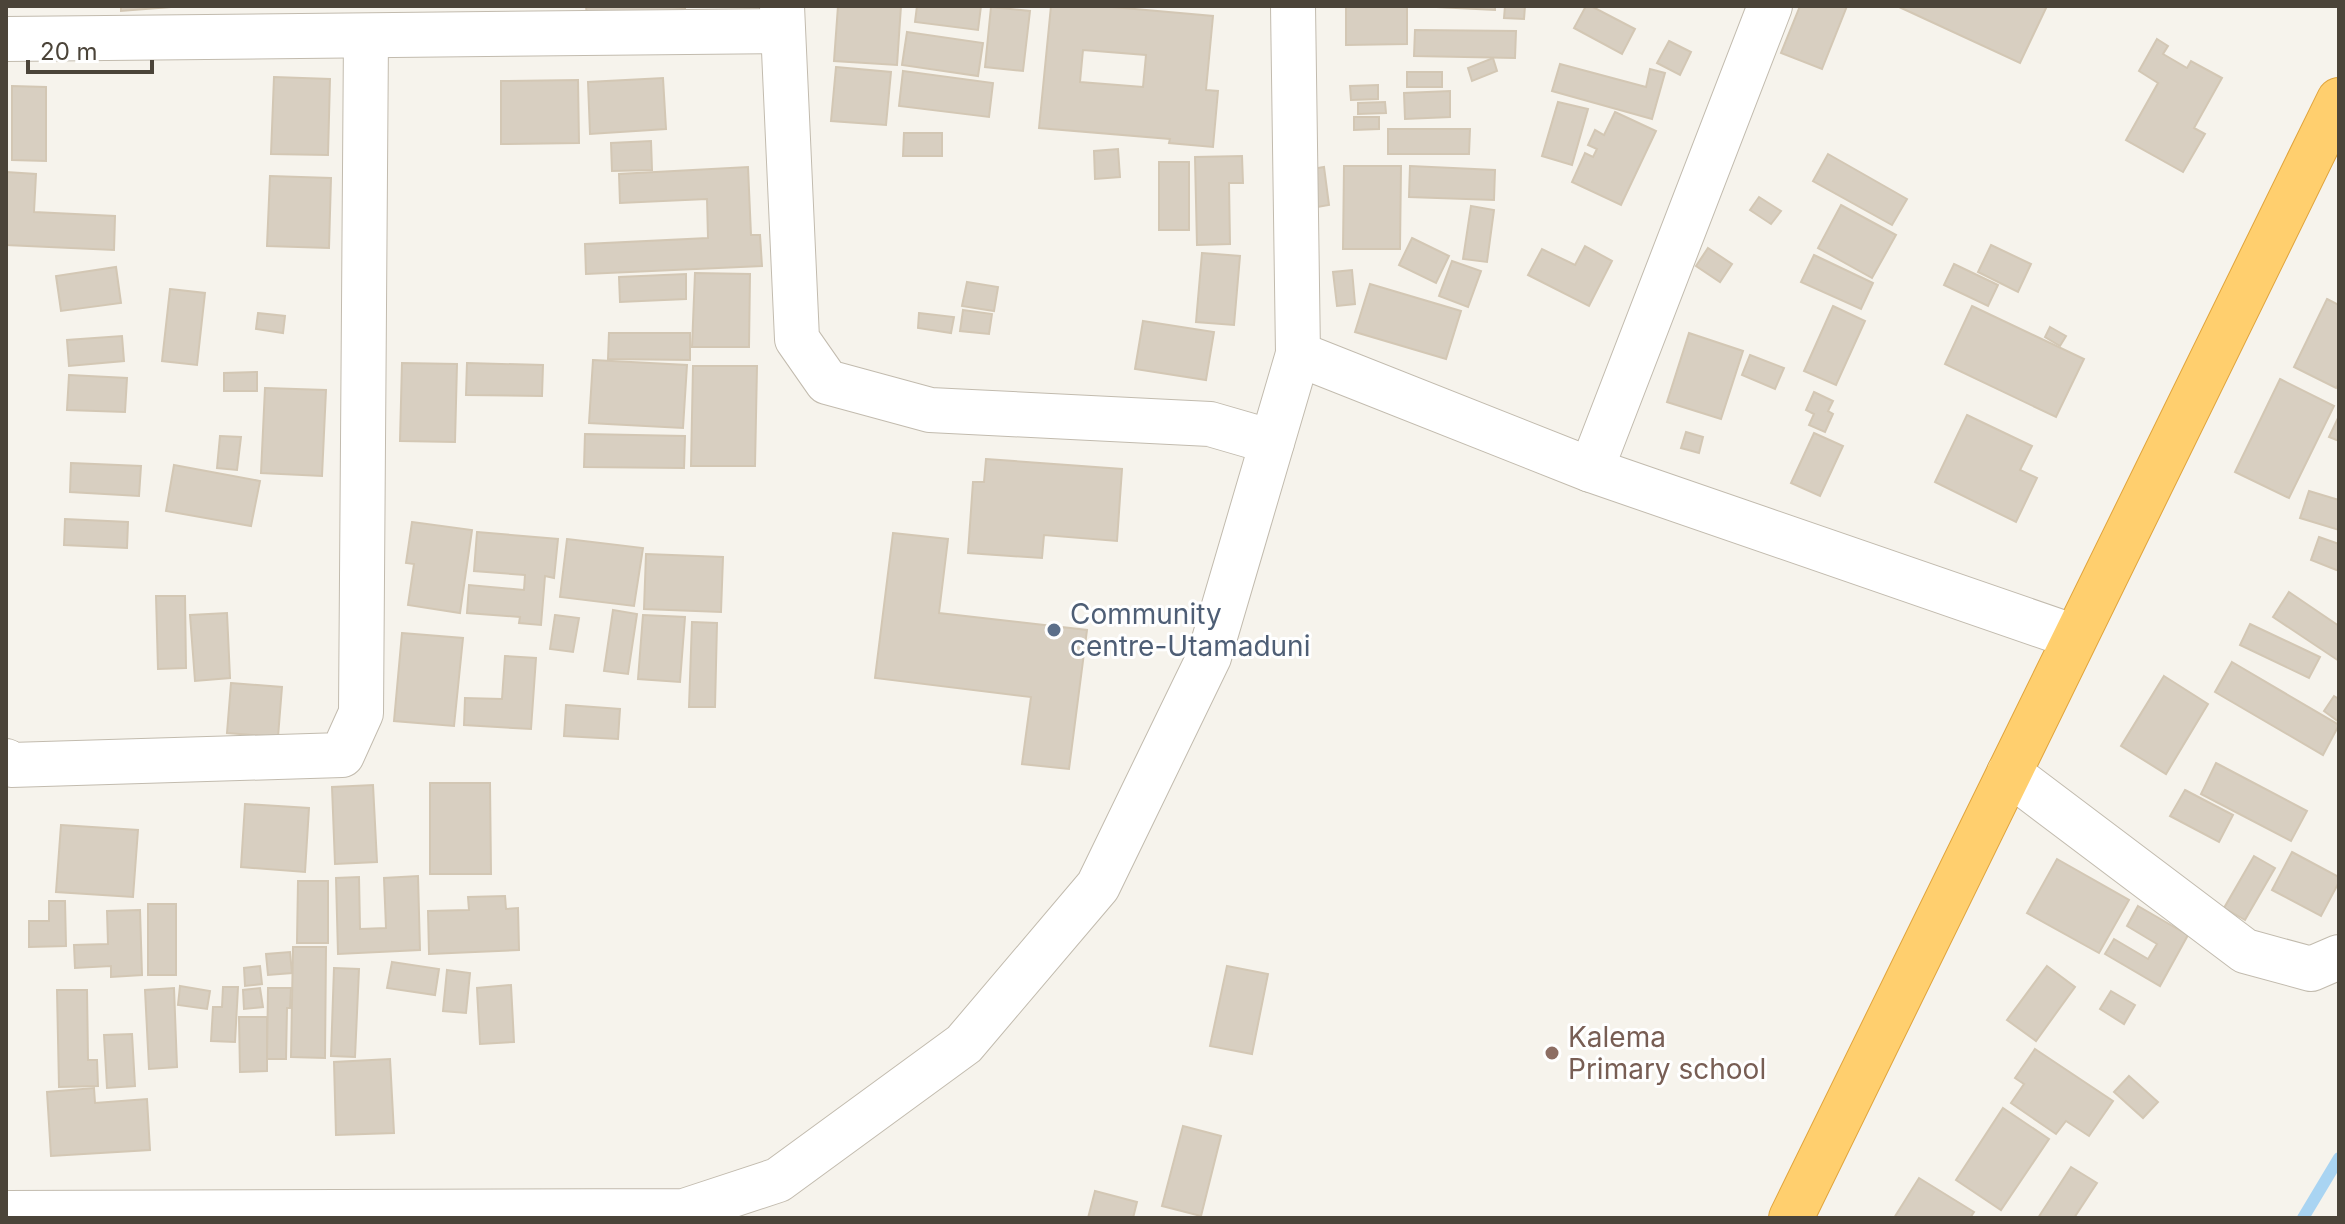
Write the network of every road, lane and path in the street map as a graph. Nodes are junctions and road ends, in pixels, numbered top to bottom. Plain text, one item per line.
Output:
1 (1293, 6) edge
2 (1770, 6) edge
3 (782, 19) edge
4 (366, 36) junction
5 (6, 39) edge
6 (2339, 100) edge
7 (1298, 354) junction
8 (1272, 442) junction
9 (1591, 470) junction
10 (2075, 637) junction
11 (6, 761) edge
12 (2009, 773) junction
13 (2339, 957) edge
14 (6, 1213) edge
15 (1791, 1218) edge

1 - 7 street
2 - 9 street
3 - 4 street
3 - 8 street
4 - 5 street
4 - 11 street
6 - 10 highway
7 - 8 street
7 - 9 street
8 - 14 street
9 - 10 street
10 - 12 highway
12 - 13 street
12 - 15 highway

